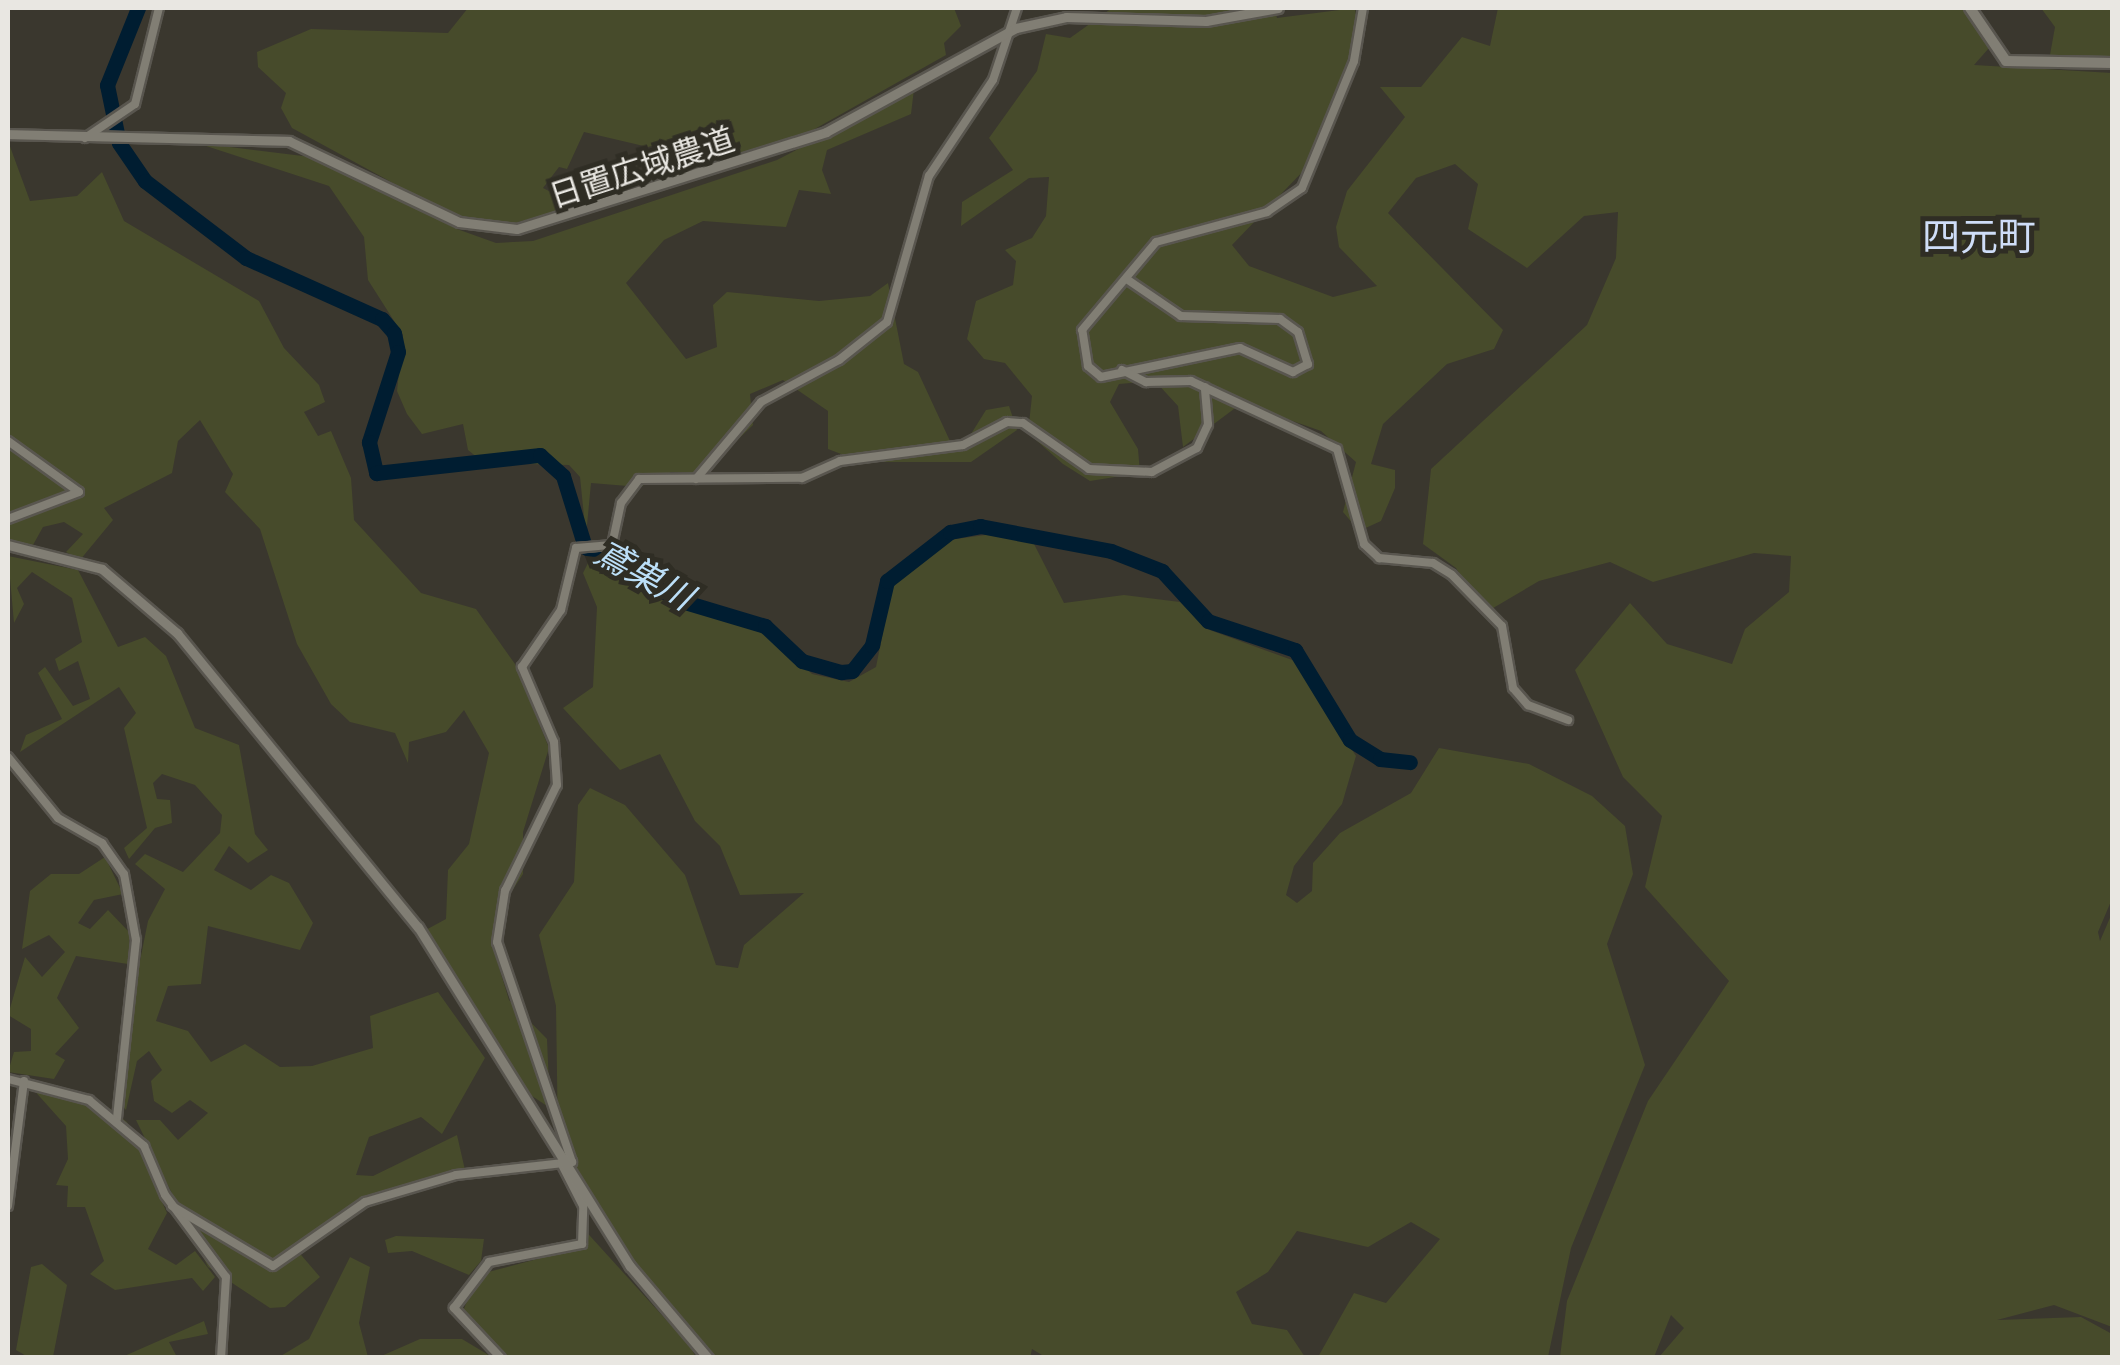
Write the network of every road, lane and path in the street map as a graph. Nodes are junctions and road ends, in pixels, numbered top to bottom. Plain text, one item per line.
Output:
1 (159, 8) edge
2 (1017, 8) edge
3 (1278, 8) edge
4 (1363, 8) edge
5 (1970, 8) edge
6 (1016, 28) junction
7 (2112, 64) edge
8 (8, 134) edge
9 (84, 138) junction
10 (1128, 280) junction
11 (1122, 370) junction
12 (1205, 387) junction
13 (8, 441) edge
14 (696, 479) junction
15 (8, 519) edge
16 (8, 545) edge
17 (1568, 720) dead end
18 (8, 758) edge
19 (8, 1079) edge
20 (24, 1082) junction
21 (118, 1119) junction
22 (566, 1162) junction
23 (8, 1206) edge
24 (172, 1206) junction
25 (221, 1358) edge
26 (500, 1358) edge
27 (708, 1358) edge

1 - 9 street
2 - 6 street
3 - 6 street, 日置広域農道
4 - 10 street
5 - 7 main road
6 - 9 street, 日置広域農道
6 - 14 street
8 - 9 street, 日置広域農道
10 - 11 street
10 - 11 street
11 - 12 street
12 - 14 street
12 - 17 street
13 - 15 street
14 - 22 street
16 - 22 street
18 - 21 street
19 - 20 street
20 - 21 street
20 - 23 street
21 - 24 street
22 - 24 street
22 - 26 street
22 - 27 street
24 - 25 street

